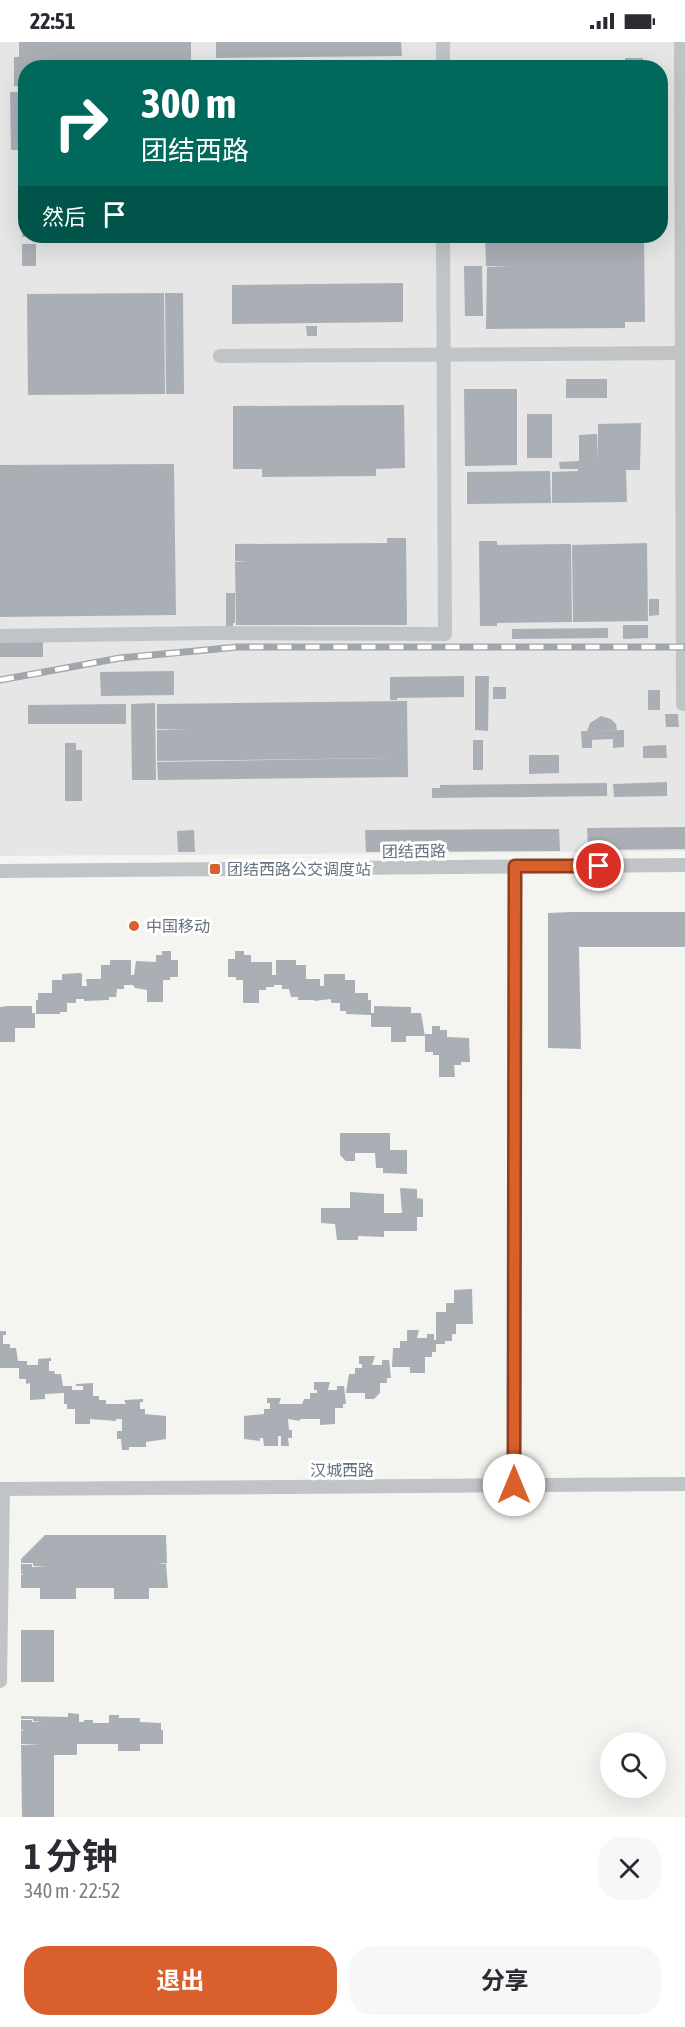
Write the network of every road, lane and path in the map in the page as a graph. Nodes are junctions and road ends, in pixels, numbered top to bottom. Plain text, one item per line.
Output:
1 (443, 42) edge
2 (681, 42) edge
3 (443, 60) edge
4 (443, 243) edge
5 (684, 353) edge
6 (443, 355) junction
7 (220, 356) dead end
8 (0, 636) edge
9 (683, 704) dead end
10 (685, 865) edge
11 (515, 866) junction
12 (0, 871) edge
13 (685, 1484) edge
14 (514, 1485) junction
15 (2, 1489) edge
16 (0, 1681) edge

1 - 3 street
2 - 5 street
4 - 6 street
5 - 6 street
5 - 9 street
6 - 7 street
6 - 8 street
10 - 11 street, 团结西路
11 - 12 street, 团结西路
11 - 14 street
13 - 14 street, 汉城西路
14 - 15 street, 汉城西路
15 - 16 street

